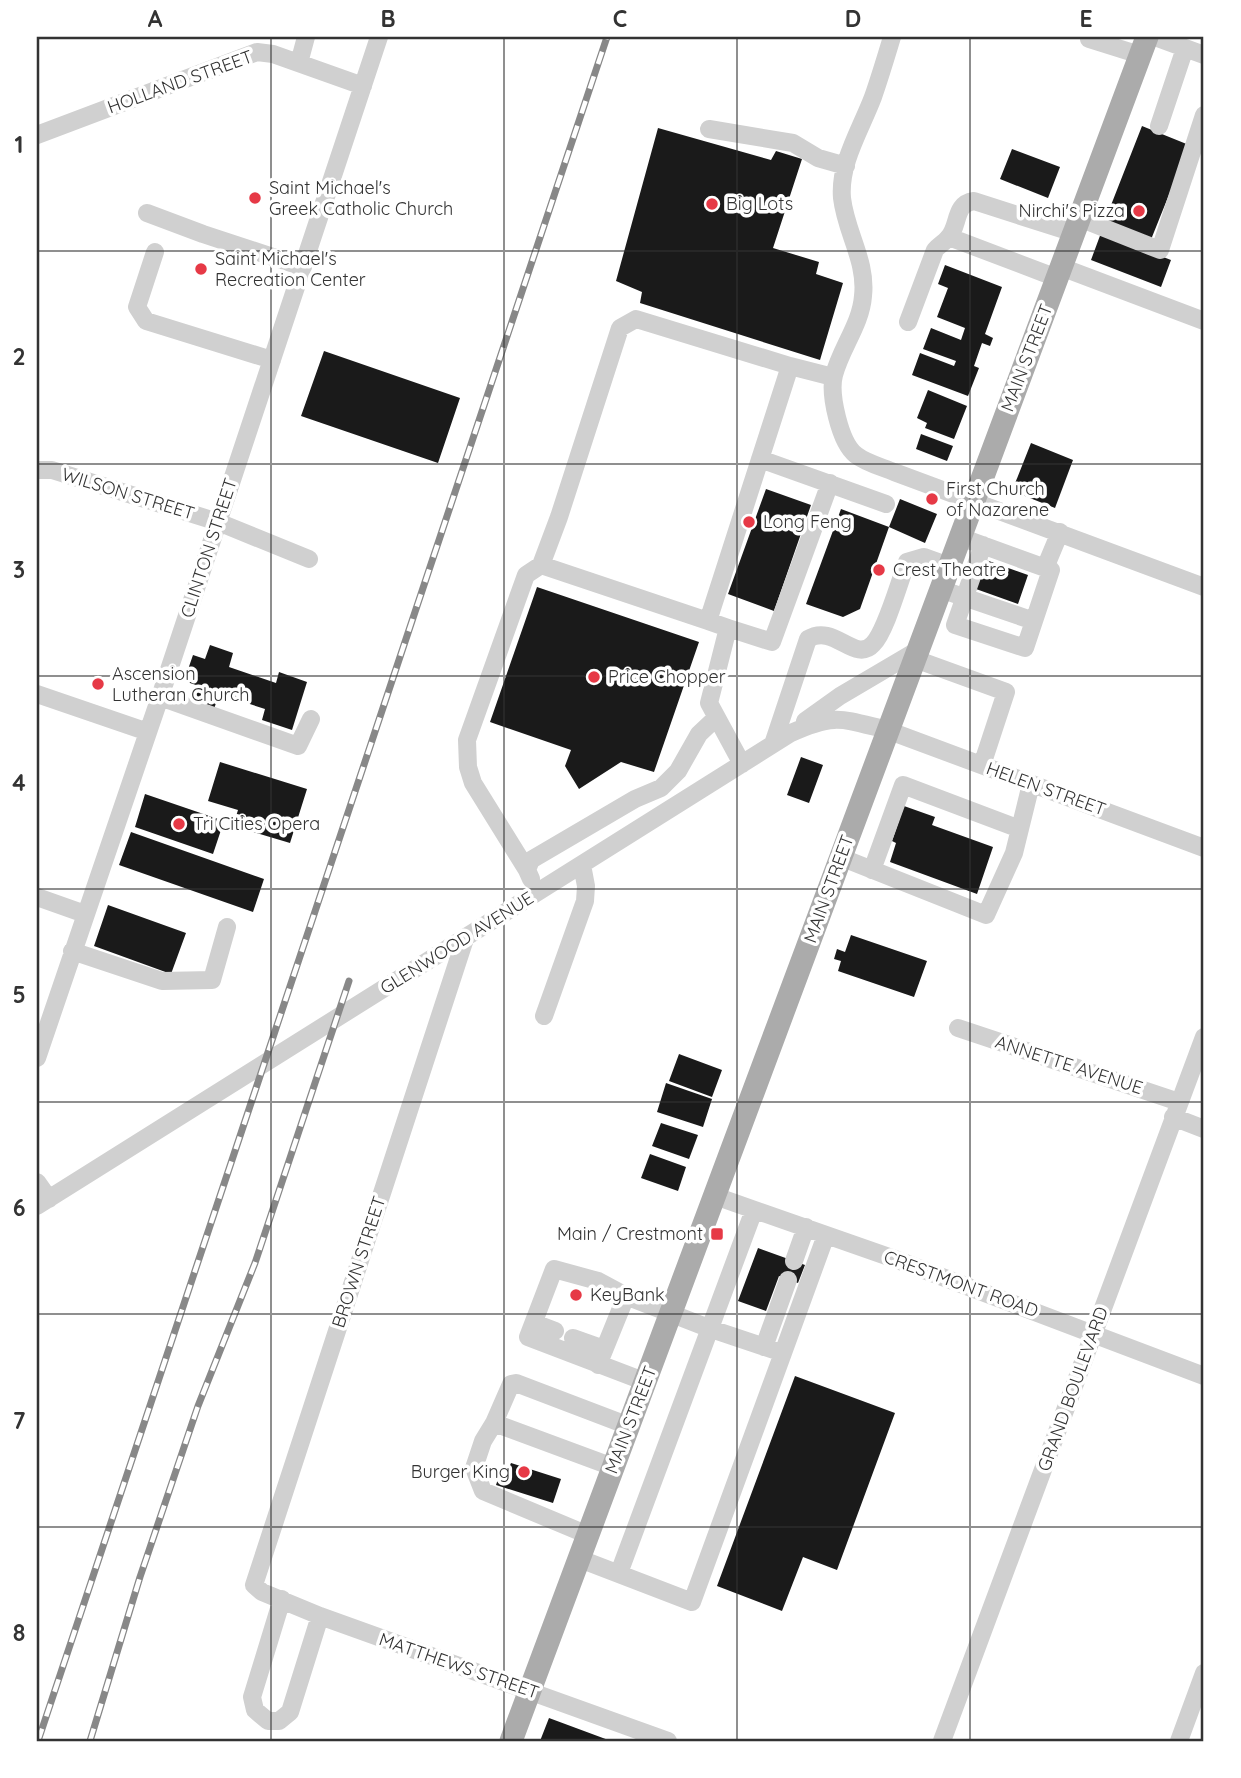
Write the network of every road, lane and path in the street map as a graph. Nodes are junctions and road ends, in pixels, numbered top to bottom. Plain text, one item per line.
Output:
1 (306, 37) edge
2 (379, 37) edge
3 (892, 37) edge
4 (1155, 37) edge
5 (1089, 38) dead end
6 (264, 45) edge
7 (1143, 46) edge
8 (1185, 48) junction
9 (1204, 55) edge
10 (299, 63) junction
11 (363, 86) junction
12 (1204, 115) edge
13 (1159, 126) dead end
14 (709, 129) dead end
15 (37, 135) edge
16 (846, 166) junction
17 (147, 212) dead end
18 (1077, 226) junction
19 (949, 237) junction
20 (155, 252) dead end
21 (303, 267) junction
22 (1059, 272) junction
23 (1204, 321) edge
24 (908, 322) dead end
25 (272, 360) junction
26 (790, 366) junction
27 (834, 377) junction
28 (760, 458) junction
29 (37, 470) edge
30 (830, 483) junction
31 (974, 500) junction
32 (886, 504) dead end
33 (218, 522) junction
34 (1060, 532) junction
35 (960, 537) junction
36 (984, 546) junction
37 (309, 559) dead end
38 (541, 565) junction
39 (949, 566) junction
40 (1045, 568) junction
41 (1204, 587) edge
42 (940, 589) junction
43 (965, 598) junction
44 (1031, 620) junction
45 (708, 621) junction
46 (728, 628) junction
47 (916, 655) junction
48 (37, 694) edge
49 (160, 697) junction
50 (716, 718) junction
51 (311, 719) dead end
52 (887, 730) junction
53 (148, 732) junction
54 (791, 733) junction
55 (774, 744) junction
56 (742, 764) junction
57 (982, 765) junction
58 (1031, 784) junction
59 (1020, 830) junction
60 (1204, 848) edge
61 (840, 857) junction
62 (582, 865) junction
63 (527, 870) junction
64 (872, 870) junction
65 (536, 894) junction
66 (37, 897) edge
67 (85, 914) junction
68 (227, 928) dead end
69 (465, 939) junction
70 (72, 951) junction
71 (544, 1016) dead end
72 (958, 1028) dead end
73 (1204, 1037) edge
74 (37, 1058) edge
75 (1176, 1109) junction
76 (1204, 1129) edge
77 (37, 1182) edge
78 (715, 1196) junction
79 (43, 1203) edge
80 (754, 1210) junction
81 (806, 1227) junction
82 (826, 1235) junction
83 (794, 1261) dead end
84 (788, 1280) dead end
85 (625, 1296) junction
86 (672, 1312) junction
87 (534, 1323) junction
88 (711, 1329) junction
89 (555, 1331) dead end
90 (1094, 1334) junction
91 (573, 1338) dead end
92 (764, 1348) junction
93 (783, 1353) junction
94 (601, 1357) junction
95 (1204, 1376) edge
96 (646, 1382) junction
97 (494, 1423) junction
98 (629, 1426) junction
99 (613, 1467) junction
100 (588, 1535) junction
101 (580, 1559) junction
102 (619, 1573) junction
103 (254, 1585) joint
104 (282, 1600) junction
105 (320, 1616) junction
106 (1204, 1674) edge
107 (530, 1691) junction
108 (512, 1741) edge
109 (668, 1741) edge
110 (942, 1741) edge
111 (1179, 1741) edge

1 - 10 street
2 - 11 street, CLINTON STREET
3 - 16 street
4 - 8 street
5 - 7 street
6 - 10 street, HOLLAND STREET
6 - 15 street, HOLLAND STREET
7 - 18 main road, MAIN STREET
8 - 9 street
8 - 13 street
10 - 11 street, HOLLAND STREET
11 - 21 street, CLINTON STREET
12 - 18 street
14 - 16 street
16 - 27 street
17 - 21 street
18 - 19 street
18 - 22 main road, MAIN STREET
19 - 22 street
19 - 24 street
20 - 25 street
21 - 25 street, CLINTON STREET
22 - 23 street
22 - 31 main road, MAIN STREET
25 - 33 street, CLINTON STREET
26 - 27 street
26 - 28 street
26 - 38 street
27 - 31 street
28 - 30 street
28 - 45 street
29 - 33 street, WILSON STREET
30 - 32 street
30 - 46 street
31 - 34 street
31 - 35 main road, MAIN STREET
33 - 37 street, WILSON STREET
33 - 49 street, CLINTON STREET
34 - 40 street
34 - 41 street
35 - 36 street
35 - 39 main road, MAIN STREET
36 - 40 street
36 - 43 street
36 - 44 street
38 - 45 street
38 - 63 street
39 - 42 main road, MAIN STREET
39 - 55 street
40 - 44 street
42 - 43 street
42 - 47 main road, MAIN STREET
43 - 44 street
43 - 44 street
45 - 46 street
46 - 50 street
47 - 52 main road, MAIN STREET
47 - 54 street
47 - 57 street
48 - 53 street
49 - 51 street
49 - 53 street, CLINTON STREET
50 - 56 street
50 - 63 street
52 - 54 street, GLENWOOD AVENUE
52 - 57 street, HELEN STREET
52 - 61 main road, MAIN STREET
53 - 67 street, CLINTON STREET
54 - 55 street, GLENWOOD AVENUE
55 - 56 street, GLENWOOD AVENUE
56 - 62 street, GLENWOOD AVENUE
57 - 58 street, HELEN STREET
58 - 59 street
58 - 60 street, HELEN STREET
59 - 64 street
59 - 64 street
61 - 64 street
61 - 78 main road, MAIN STREET
62 - 65 street, GLENWOOD AVENUE
62 - 71 street
63 - 65 street
65 - 69 street, GLENWOOD AVENUE
66 - 67 street
67 - 70 street, CLINTON STREET
68 - 70 street
69 - 79 street, GLENWOOD AVENUE
69 - 103 street, BROWN STREET
70 - 74 street, CLINTON STREET
72 - 75 street, ANNETTE AVENUE
73 - 75 street, GRAND BOULEVARD
75 - 76 street, ANNETTE AVENUE
75 - 90 street, GRAND BOULEVARD
77 - 79 street
78 - 80 street, CRESTMONT ROAD
78 - 86 main road, MAIN STREET
80 - 81 street, CRESTMONT ROAD
80 - 88 street
81 - 82 street, CRESTMONT ROAD
81 - 83 street
82 - 90 street, CRESTMONT ROAD
82 - 93 street
84 - 92 street
85 - 86 street
85 - 87 street
85 - 94 street
86 - 88 street
86 - 96 main road, MAIN STREET
87 - 89 street
87 - 94 street
88 - 92 street
88 - 102 street
90 - 95 street, CRESTMONT ROAD
90 - 110 street, GRAND BOULEVARD
91 - 94 street
92 - 93 street
93 - 102 street
94 - 96 street
96 - 98 main road, MAIN STREET
97 - 98 street
97 - 99 street
97 - 100 street
98 - 99 main road, MAIN STREET
99 - 100 main road, MAIN STREET
100 - 101 main road, MAIN STREET
101 - 102 street
101 - 107 main road, MAIN STREET
103 - 104 street, MATTHEWS STREET
104 - 105 street, MATTHEWS STREET
104 - 105 street
105 - 107 street, MATTHEWS STREET
106 - 111 street
107 - 108 main road, MAIN STREET
107 - 109 street, MATTHEWS STREET

